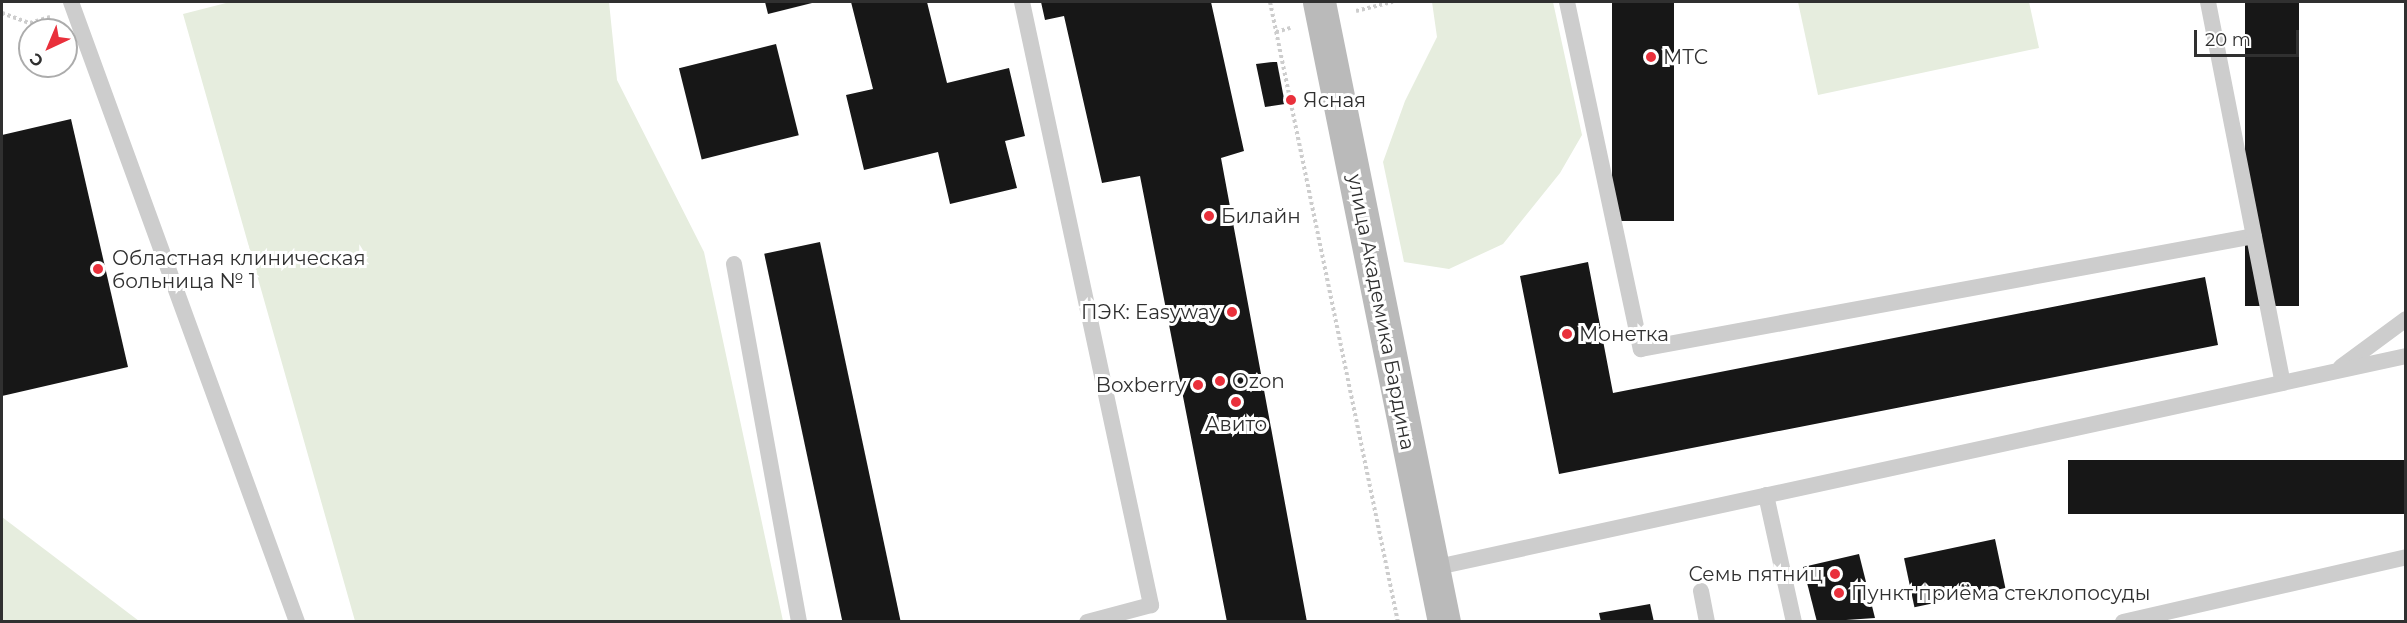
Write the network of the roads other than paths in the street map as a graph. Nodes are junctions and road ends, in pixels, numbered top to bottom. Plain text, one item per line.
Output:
1 (1022, 2) edge
2 (1319, 2) edge
3 (1567, 2) edge
4 (2208, 2) edge
5 (73, 6) edge
6 (2254, 236) junction
7 (734, 264) dead end
8 (2406, 319) edge
9 (2406, 356) edge
10 (2336, 371) junction
11 (2283, 383) junction
12 (1766, 495) junction
13 (2406, 557) edge
14 (1433, 568) junction
15 (1701, 591) dead end
16 (297, 621) edge
17 (799, 621) edge
18 (1087, 621) edge
19 (1444, 621) edge
20 (1707, 621) edge
21 (1794, 621) edge
22 (2123, 621) edge

1 - 18 lane
2 - 14 street, улица Академика Бардина
3 - 6 lane
4 - 6 lane
5 - 16 lane
6 - 11 lane
7 - 17 lane
8 - 10 lane
9 - 10 lane
10 - 11 lane
11 - 12 lane
12 - 14 lane
12 - 21 lane
13 - 22 lane
14 - 19 street, улица Академика Бардина
15 - 20 lane

